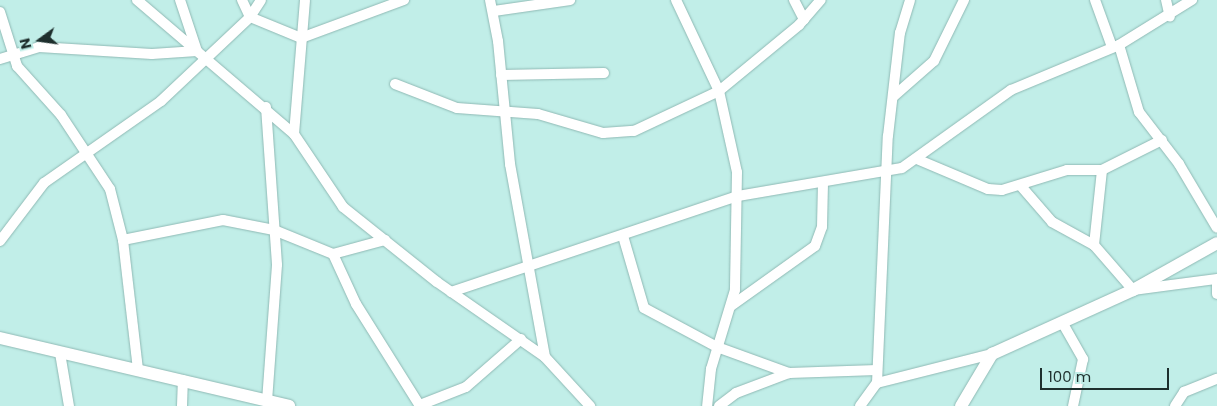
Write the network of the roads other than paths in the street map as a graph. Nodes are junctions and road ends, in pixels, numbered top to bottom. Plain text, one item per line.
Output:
1 (137, 0) edge
2 (180, 0) edge
3 (242, 0) edge
4 (261, 0) edge
5 (305, 0) edge
6 (404, 0) edge
7 (490, 0) edge
8 (570, 0) edge
9 (676, 0) edge
10 (794, 0) edge
11 (821, 0) edge
12 (910, 0) edge
13 (964, 0) edge
14 (1095, 0) edge
15 (1166, 0) edge
16 (1192, 0) edge
17 (494, 11) junction
18 (0, 12) edge
19 (1170, 16) junction
20 (250, 17) junction
21 (804, 20) junction
22 (302, 38) junction
23 (1116, 46) junction
24 (15, 53) junction
25 (201, 54) junction
26 (0, 59) edge
27 (604, 73) dead end
28 (501, 75) junction
29 (395, 84) dead end
30 (719, 91) junction
31 (894, 96) junction
32 (266, 107) junction
33 (502, 111) junction
34 (294, 134) junction
35 (1162, 140) junction
36 (87, 150) junction
37 (919, 160) junction
38 (1102, 170) junction
39 (888, 171) junction
40 (823, 182) junction
41 (1020, 185) junction
42 (738, 196) junction
43 (1217, 228) edge
44 (274, 230) junction
45 (623, 236) junction
46 (122, 240) junction
47 (385, 240) junction
48 (0, 242) edge
49 (1217, 243) edge
50 (1094, 245) junction
51 (333, 254) junction
52 (1174, 266) junction
53 (529, 267) junction
54 (1217, 279) edge
55 (1217, 284) edge
56 (1180, 285) junction
57 (1133, 290) junction
58 (451, 292) junction
59 (1217, 294) edge
60 (731, 306) junction
61 (1062, 322) junction
62 (0, 338) edge
63 (521, 339) junction
64 (717, 347) junction
65 (60, 353) junction
66 (992, 354) junction
67 (545, 357) junction
68 (138, 370) junction
69 (877, 370) junction
70 (789, 373) junction
71 (183, 380) junction
72 (1217, 380) edge
73 (876, 383) junction
74 (271, 403) edge
75 (69, 406) edge
76 (182, 406) edge
77 (289, 406) edge
78 (420, 406) edge
79 (590, 406) edge
80 (707, 406) edge
81 (719, 406) edge
82 (860, 406) edge
83 (961, 406) edge
84 (1073, 406) edge
85 (1175, 406) edge

1 - 25 street
2 - 25 street
3 - 20 street
4 - 20 street
5 - 22 street
6 - 22 street
7 - 17 street
8 - 17 street
9 - 30 street
10 - 21 street
11 - 21 street
12 - 31 street
13 - 31 street
14 - 23 street
15 - 19 street
16 - 19 street
17 - 28 street
18 - 24 street
19 - 23 street
20 - 22 street
20 - 25 street
21 - 30 street
22 - 34 street
23 - 35 street
23 - 37 street
24 - 25 street
24 - 26 street
24 - 36 street
25 - 32 street
25 - 36 street
27 - 28 street
28 - 33 street
29 - 33 street
30 - 33 street
30 - 42 street
31 - 39 street
32 - 34 street
32 - 44 street
33 - 53 street
34 - 47 street
35 - 38 street
35 - 43 street
36 - 46 street
36 - 48 street
37 - 39 street
37 - 41 street
38 - 41 street
38 - 50 street
39 - 40 street
39 - 69 street
40 - 42 street
40 - 60 street
41 - 50 street
42 - 45 street
42 - 60 street
44 - 46 street
44 - 51 street
44 - 74 street
45 - 53 street
45 - 64 street
46 - 68 street
47 - 51 street
47 - 58 street
49 - 52 street
50 - 57 street
51 - 78 street
52 - 56 street
52 - 57 street
53 - 58 street
53 - 67 street
54 - 56 street
55 - 59 street
56 - 57 street
57 - 61 street
58 - 63 street
60 - 64 street
61 - 66 street
61 - 84 street
62 - 65 street
63 - 67 street
63 - 78 street
64 - 70 street
64 - 80 street
65 - 68 street
65 - 75 street
66 - 73 street
66 - 83 street
67 - 79 street
68 - 71 street
69 - 70 street
69 - 73 street
70 - 81 street
71 - 74 street
71 - 76 street
72 - 85 street
73 - 82 street
74 - 77 street

